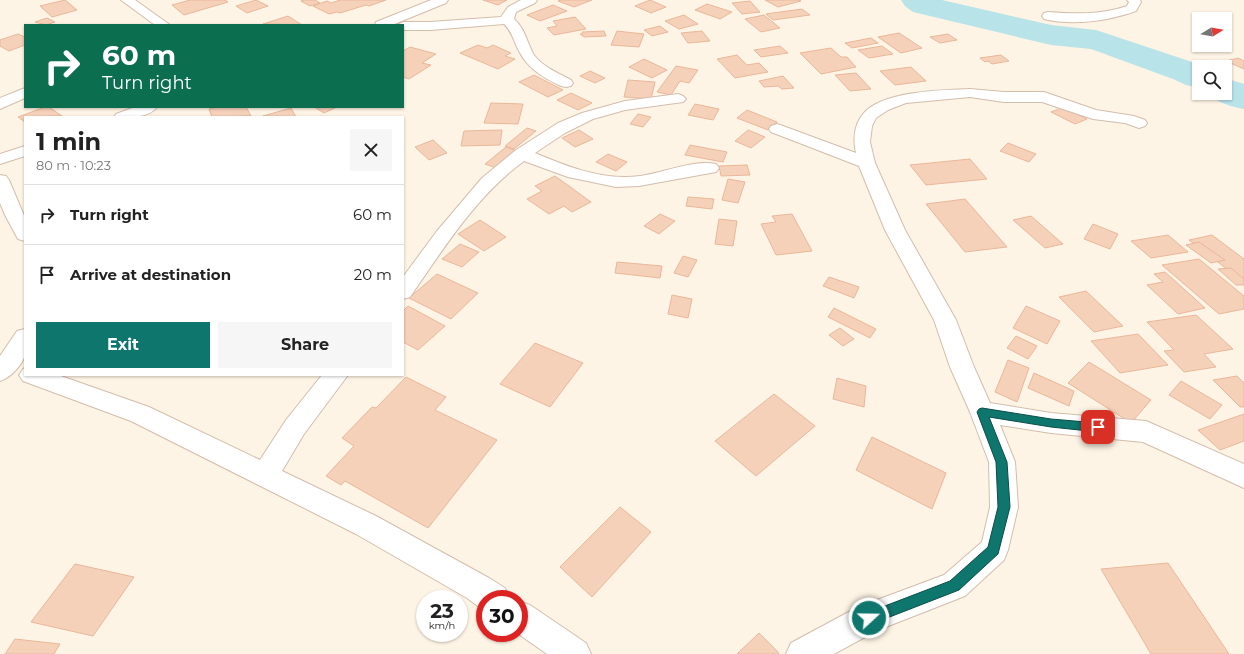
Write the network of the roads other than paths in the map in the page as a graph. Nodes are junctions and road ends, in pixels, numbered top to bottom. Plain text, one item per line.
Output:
1 (127, 0) edge
2 (442, 0) edge
3 (530, 0) edge
4 (1133, 0) edge
5 (1048, 16) dead end
6 (507, 20) junction
7 (163, 24) edge
8 (383, 24) edge
9 (404, 26) edge
10 (566, 83) dead end
11 (24, 92) edge
12 (678, 99) dead end
13 (0, 104) edge
14 (146, 108) edge
15 (125, 116) edge
16 (1139, 122) dead end
17 (777, 129) dead end
18 (24, 150) edge
19 (522, 154) junction
20 (0, 159) edge
21 (866, 163) junction
22 (710, 168) dead end
23 (0, 180) edge
24 (24, 233) edge
25 (404, 291) edge
26 (24, 339) edge
27 (8, 369) edge
28 (34, 376) edge
29 (335, 376) edge
30 (982, 412) junction
31 (264, 476) junction
32 (1244, 476) edge
33 (481, 590) edge
34 (528, 622) edge
35 (575, 654) edge
36 (802, 654) edge

1 - 7 street
2 - 8 street
3 - 6 street
4 - 5 street
6 - 9 street
6 - 10 street
11 - 13 street
12 - 19 street
14 - 15 street
16 - 21 street
17 - 21 street
18 - 20 street
19 - 22 street
19 - 25 street
21 - 30 street
23 - 24 street
26 - 27 street
28 - 31 street
29 - 31 street
30 - 32 street
30 - 36 street
31 - 33 street
34 - 35 street

